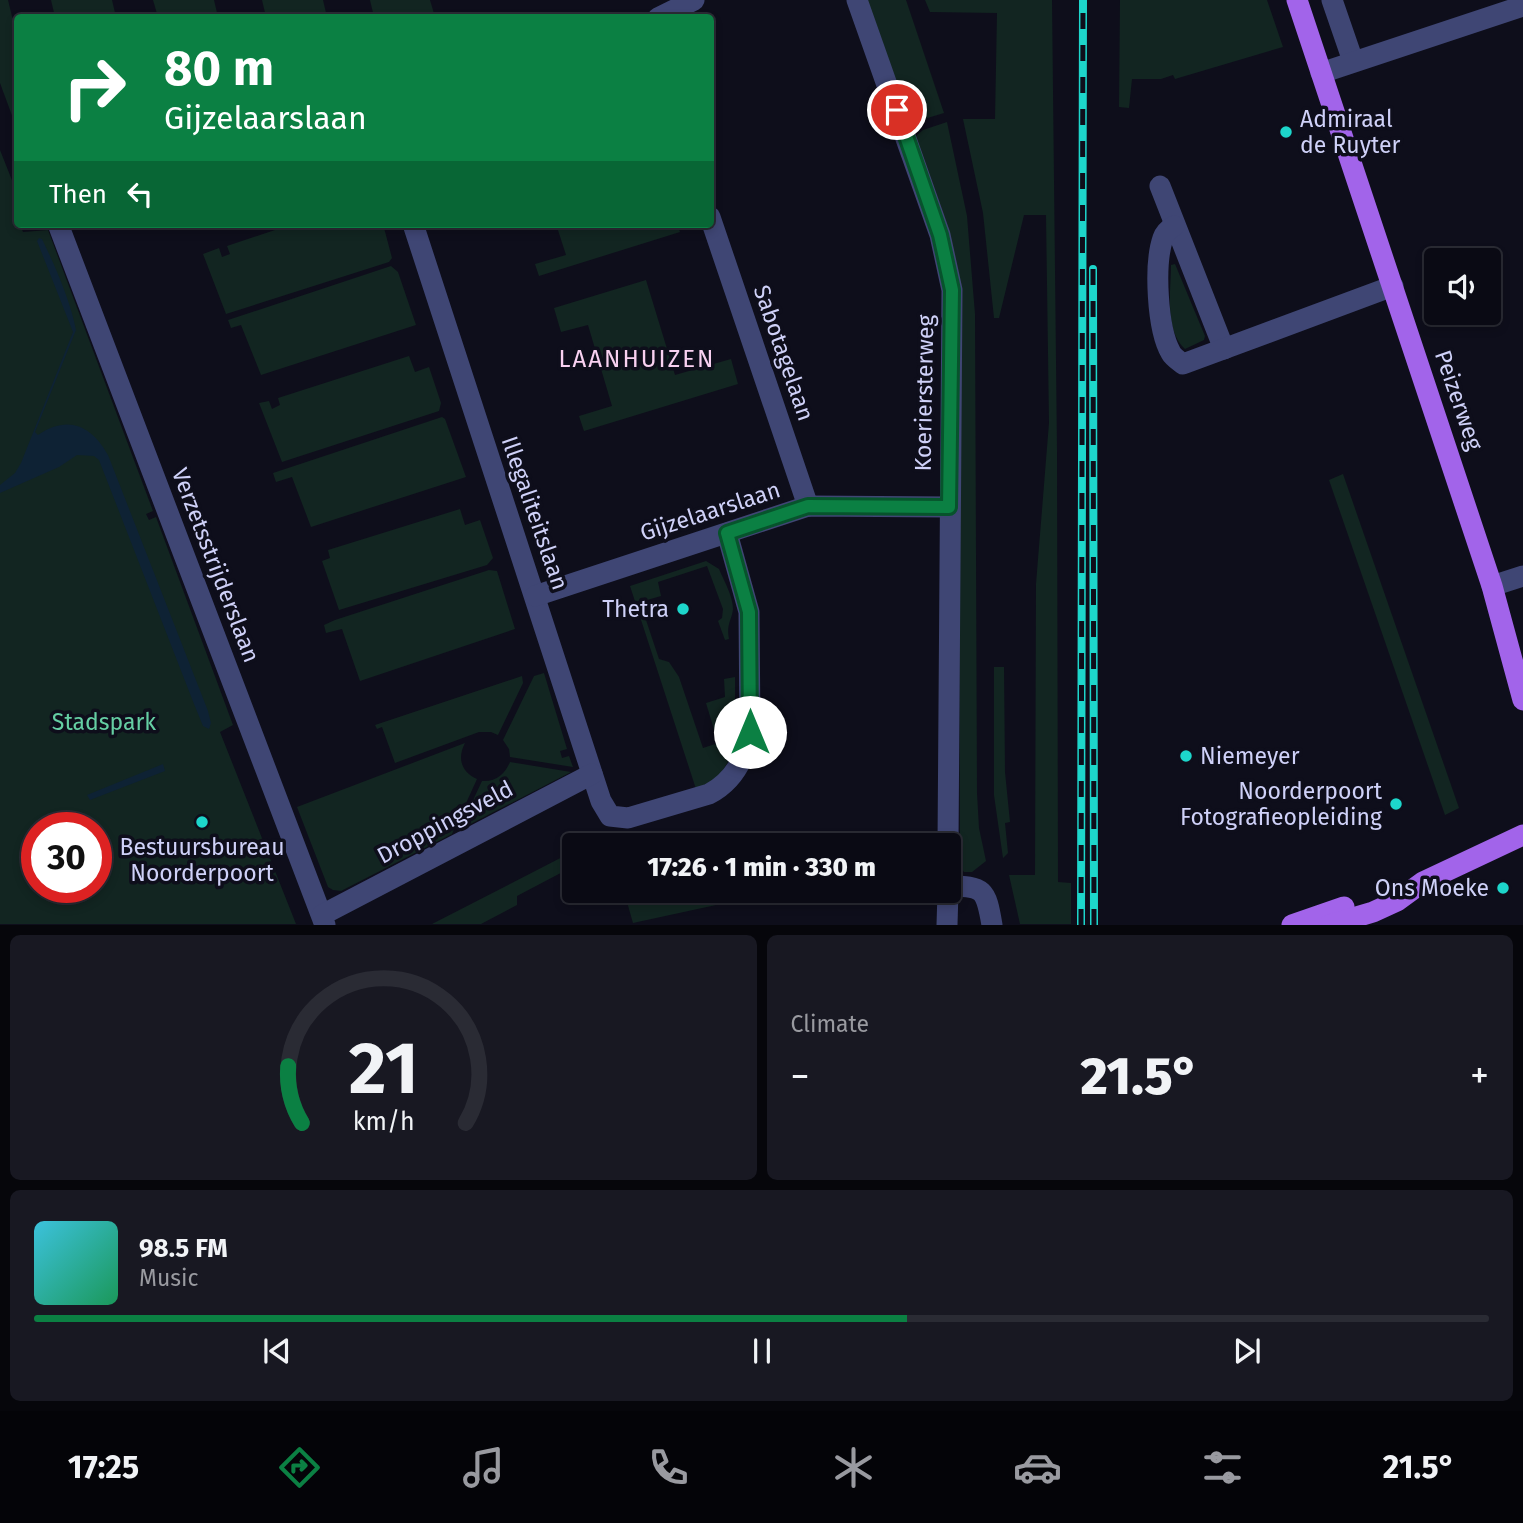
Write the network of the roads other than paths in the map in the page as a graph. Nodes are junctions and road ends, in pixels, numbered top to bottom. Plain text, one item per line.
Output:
1 (694, 0) edge
2 (857, 0) edge
3 (1297, 0) edge
4 (1332, 0) edge
5 (1523, 6) edge
6 (666, 14) edge
7 (1353, 61) junction
8 (1321, 73) junction
9 (1160, 186) dead end
10 (1174, 226) junction
11 (60, 228) edge
12 (414, 228) edge
13 (714, 228) edge
14 (1392, 286) junction
15 (1224, 349) junction
16 (808, 506) junction
17 (949, 507) junction
18 (727, 533) junction
19 (1523, 576) edge
20 (1492, 586) junction
21 (535, 596) junction
22 (1523, 700) edge
23 (592, 774) junction
24 (948, 833) edge
25 (1523, 835) edge
26 (961, 887) edge
27 (948, 903) edge
28 (323, 920) edge
29 (1333, 921) edge
30 (947, 925) edge
31 (992, 925) edge
32 (1292, 925) edge

1 - 6 street
2 - 17 street, Koeriersterweg
3 - 8 main road, Peizerweg
4 - 7 street
5 - 7 street
7 - 8 street
8 - 14 main road, Peizerweg
9 - 10 street
10 - 15 street
10 - 15 street
11 - 28 street, Verzetsstrijderslaan
12 - 21 street, Illegaliteitslaan
13 - 16 street, Sabotagelaan
14 - 15 street
14 - 20 main road, Peizerweg
16 - 17 street, Gijzelaarslaan
16 - 18 street, Gijzelaarslaan
17 - 24 street, Koeriersterweg
18 - 21 street, Gijzelaarslaan
18 - 23 street, Illegaliteitslaan
19 - 20 street
20 - 22 main road, Peizerweg
21 - 23 street, Illegaliteitslaan
23 - 28 street, Droppingsveld
25 - 29 main road
26 - 31 street
27 - 30 street
29 - 32 main road

